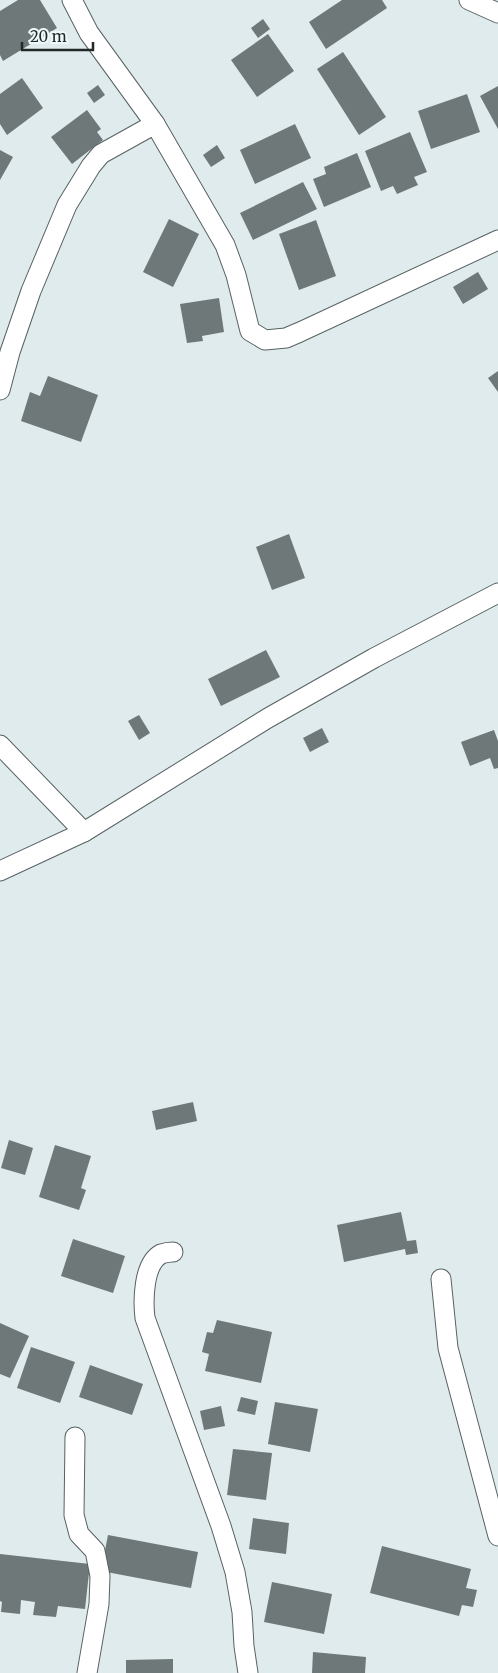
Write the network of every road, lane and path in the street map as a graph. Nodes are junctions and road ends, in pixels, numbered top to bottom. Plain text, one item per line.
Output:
1 (72, 0) edge
2 (469, 0) edge
3 (498, 13) edge
4 (155, 124) junction
5 (498, 240) edge
6 (0, 390) edge
7 (498, 593) edge
8 (0, 745) edge
9 (84, 832) junction
10 (0, 871) edge
11 (173, 1252) dead end
12 (441, 1278) dead end
13 (75, 1437) dead end
14 (498, 1536) edge
15 (87, 1673) edge
16 (248, 1673) edge

1 - 4 street
2 - 3 street
4 - 5 street
4 - 6 street
7 - 9 street
8 - 9 street
9 - 10 street
11 - 16 street
12 - 14 street
13 - 15 street

